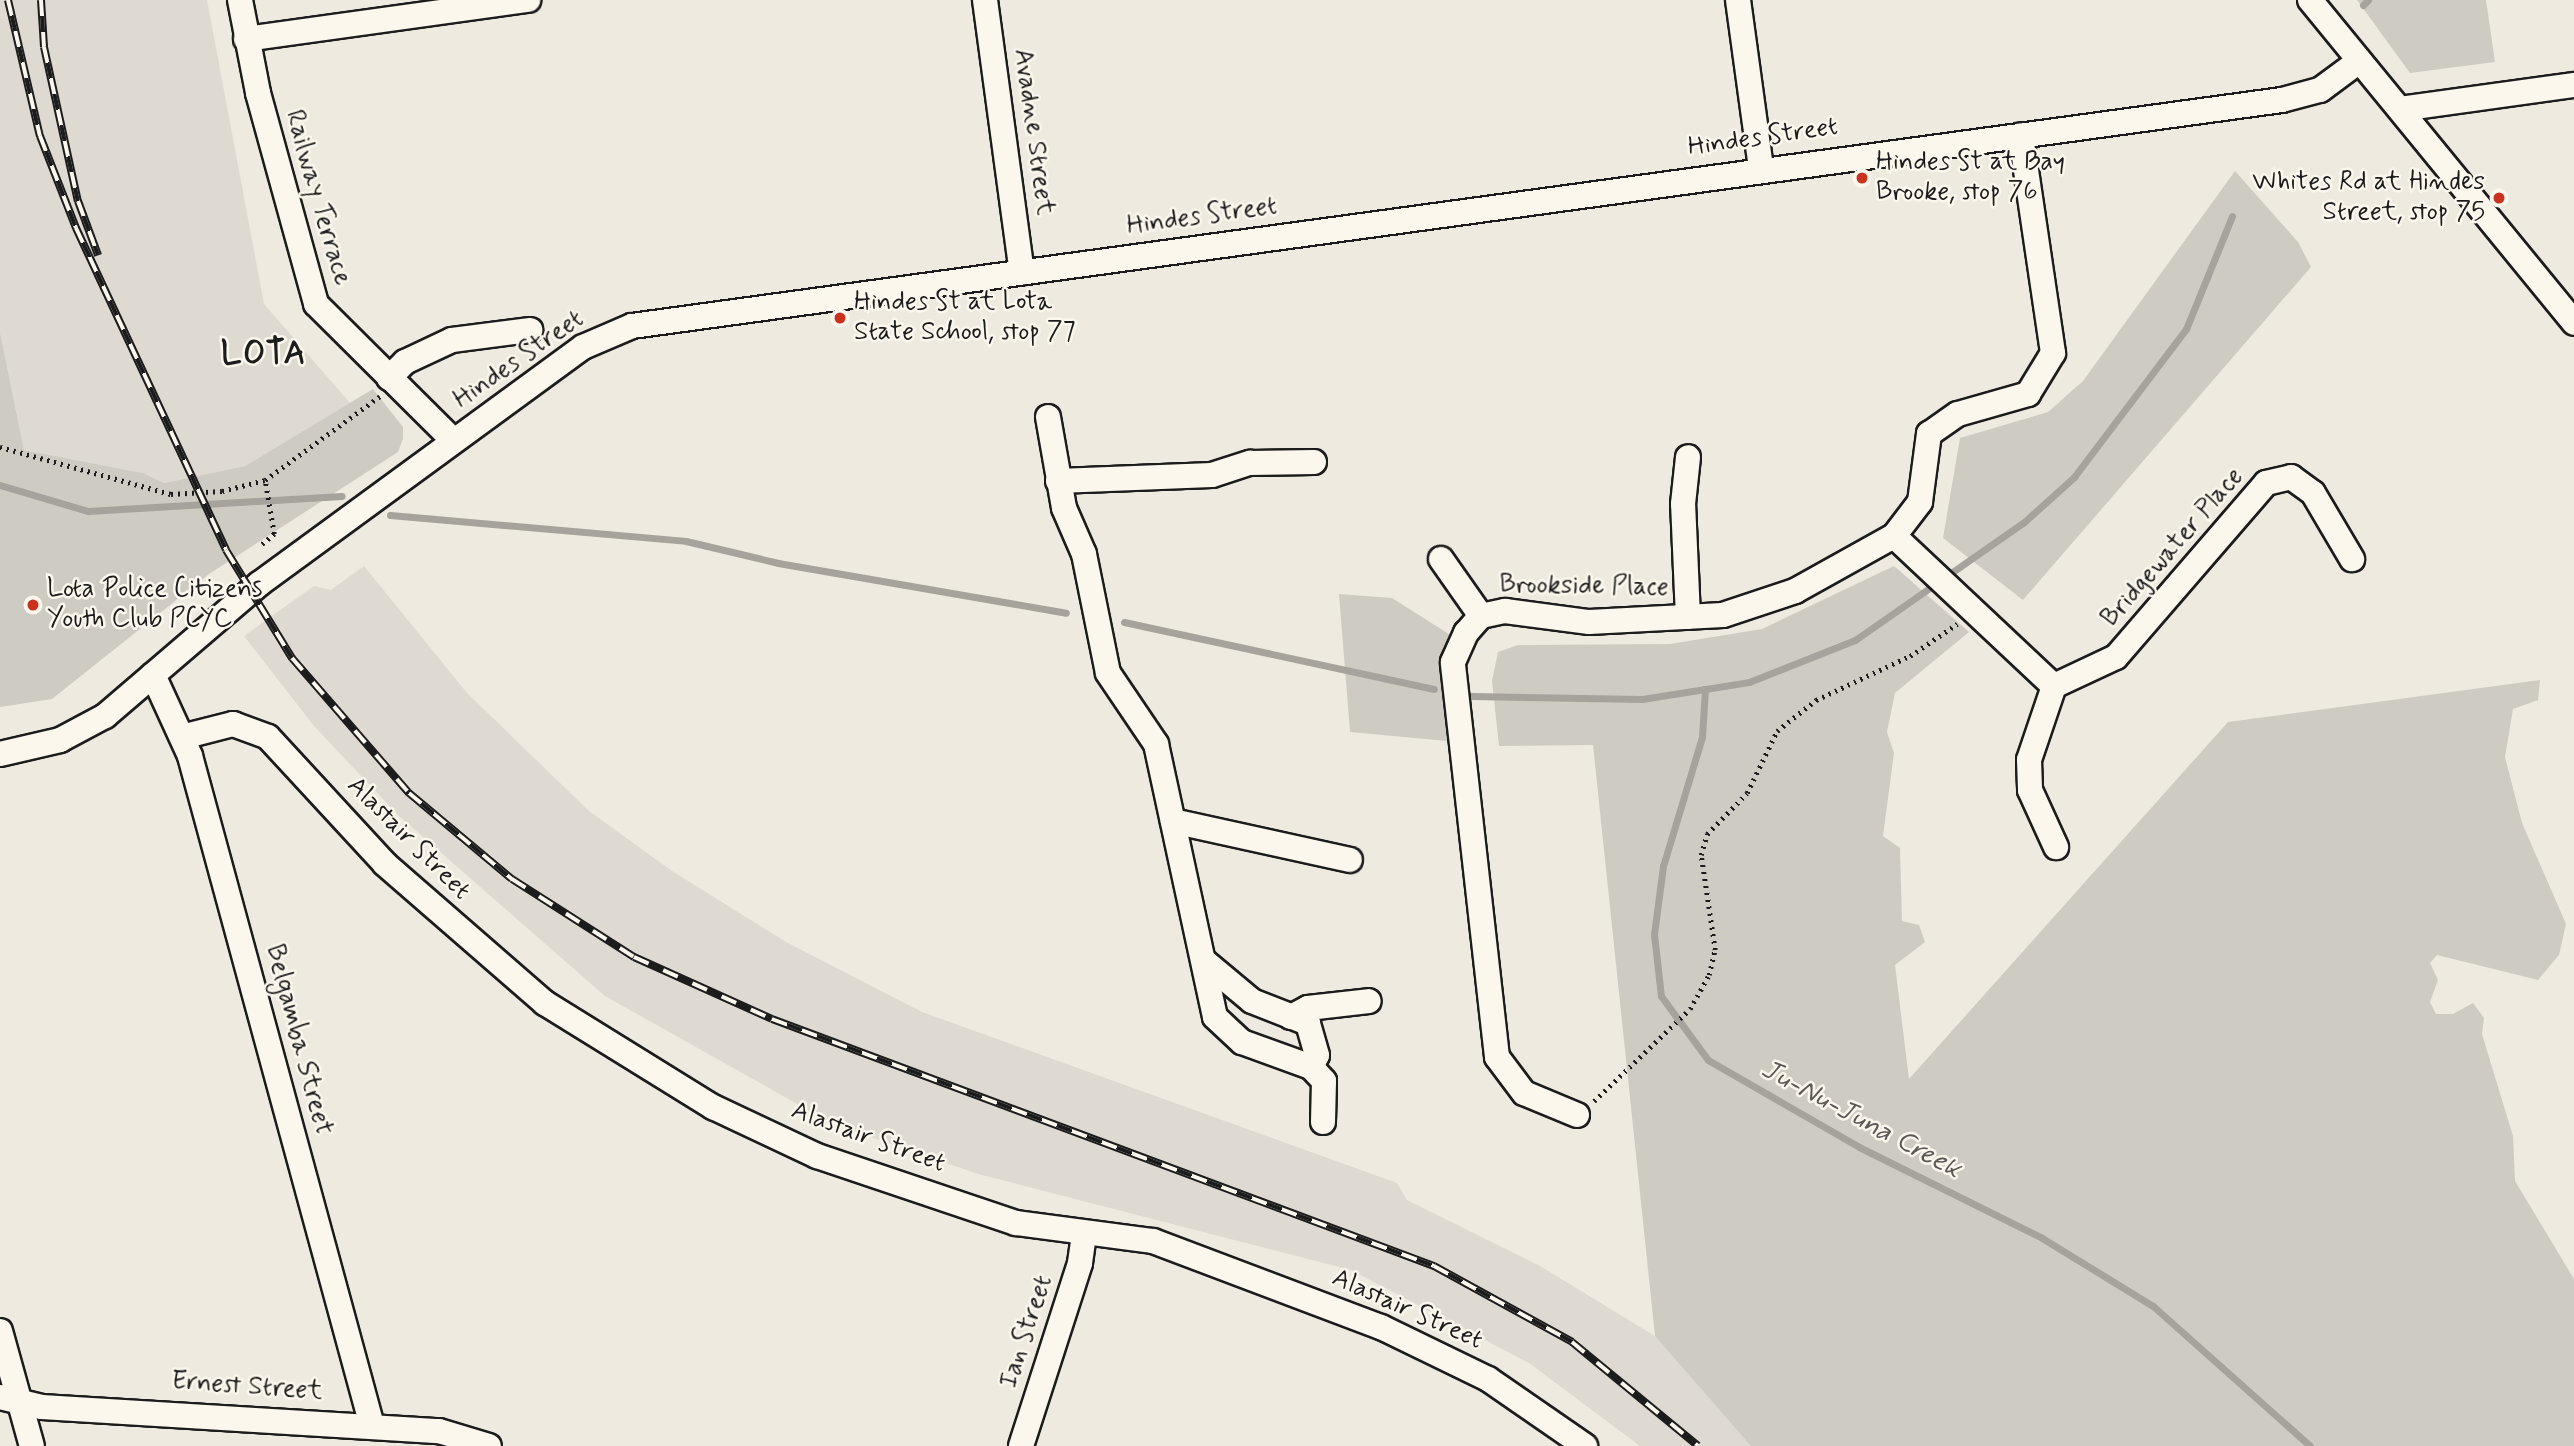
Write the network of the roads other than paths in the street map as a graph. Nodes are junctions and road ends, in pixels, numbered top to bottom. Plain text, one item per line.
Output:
1 (240, 0) edge
2 (528, 0) edge
3 (985, 0) edge
4 (1738, 0) edge
5 (2310, 0) edge
6 (246, 39) junction
7 (2359, 61) junction
8 (2574, 85) edge
9 (2400, 109) junction
10 (2021, 135) junction
11 (1762, 168) junction
12 (1022, 272) junction
13 (2574, 323) edge
14 (530, 330) dead end
15 (392, 380) junction
16 (1048, 417) dead end
17 (454, 441) junction
18 (1688, 457) dead end
19 (1314, 462) dead end
20 (1058, 481) junction
21 (1894, 536) junction
22 (1441, 559) dead end
23 (2352, 559) dead end
24 (1481, 616) junction
25 (1688, 617) junction
26 (153, 675) junction
27 (2054, 687) junction
28 (182, 737) junction
29 (0, 754) edge
30 (1173, 821) junction
31 (2056, 847) dead end
32 (1350, 860) dead end
33 (1204, 961) junction
34 (1369, 1001) dead end
35 (1291, 1017) junction
36 (1311, 1067) junction
37 (1577, 1115) road end
38 (1323, 1122) dead end
39 (1084, 1234) junction
40 (0, 1331) edge
41 (10, 1399) edge
42 (372, 1426) junction
43 (395, 1437) edge
44 (32, 1446) edge
45 (489, 1446) edge
46 (1021, 1446) edge
47 (1584, 1446) edge

1 - 6 street, Railway Terrace
2 - 6 street
3 - 12 street, Avadne Street
4 - 11 street
5 - 7 street
6 - 15 street, Railway Terrace
7 - 9 street
7 - 10 street, Hindes Street
8 - 9 street
9 - 13 street
10 - 11 street, Hindes Street
10 - 21 street, Brookside Place
11 - 12 street, Hindes Street
12 - 17 street, Hindes Street
14 - 15 street, Hindes Street
15 - 17 street, Railway Terrace
16 - 20 street
17 - 26 street, Hindes Street
18 - 25 street
19 - 20 street
20 - 30 street
21 - 25 street, Brookside Place
21 - 27 street
22 - 24 street, Brookside Place
23 - 27 street, Bridgewater Place
24 - 25 street, Brookside Place
24 - 37 street, Brookside Place
26 - 28 street, Belgamba Street
26 - 29 street, Hindes Street
27 - 31 street
28 - 39 street, Alastair Street
28 - 42 street, Belgamba Street
30 - 32 street
30 - 33 street
33 - 35 street
33 - 36 street
34 - 35 street
35 - 36 street
36 - 38 street
39 - 46 street, Ian Street
39 - 47 street, Alastair Street
40 - 41 street
41 - 42 street, Ernest Street
41 - 44 street
42 - 43 street, Ernest Street
43 - 45 street, Ernest Street

